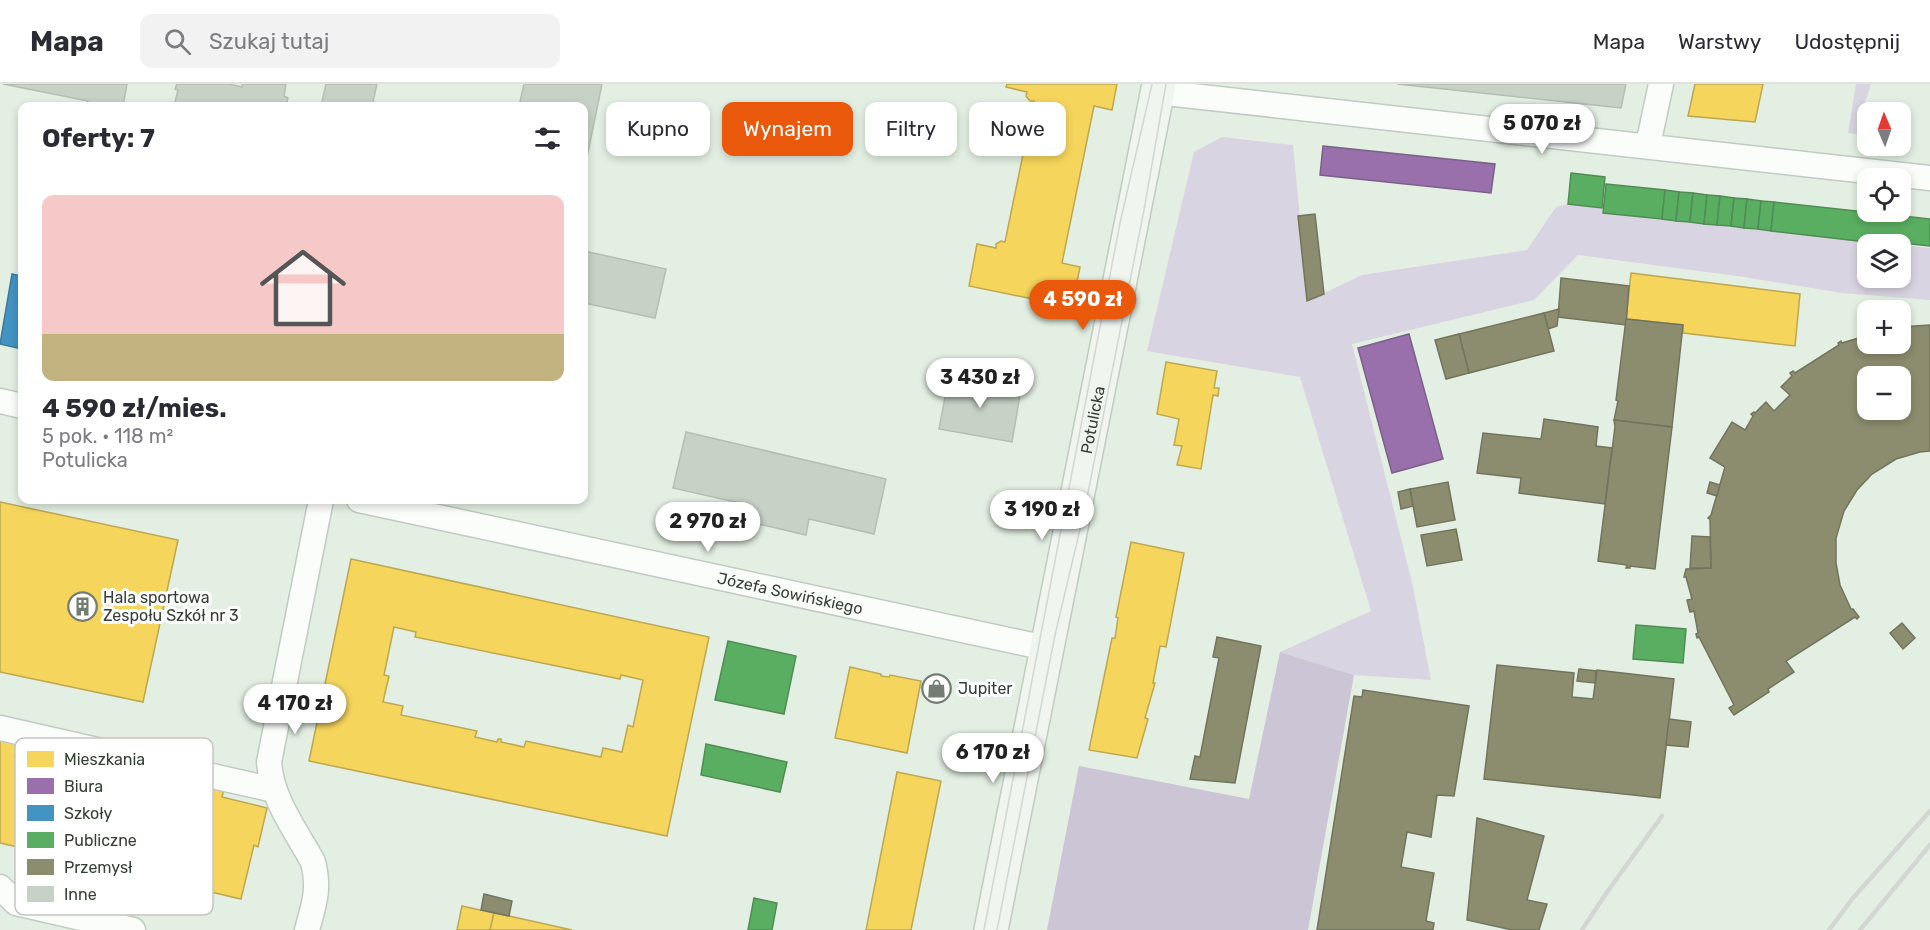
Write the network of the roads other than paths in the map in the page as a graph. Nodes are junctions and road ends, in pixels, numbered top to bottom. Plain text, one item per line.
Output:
1 (1661, 84) edge
2 (1158, 88) edge
3 (1648, 145) junction
4 (1930, 178) edge
5 (0, 401) edge
6 (18, 405) edge
7 (320, 504) edge
8 (378, 504) edge
9 (1046, 648) junction
10 (0, 728) edge
11 (44, 738) edge
12 (213, 776) edge
13 (274, 790) junction
14 (0, 887) edge
15 (15, 902) edge
16 (68, 915) edge
17 (133, 930) edge
18 (307, 930) edge
19 (991, 930) edge

1 - 3 street
2 - 3 street
2 - 9 street, Potulicka
3 - 4 street
5 - 6 street
7 - 13 street
8 - 9 street, Józefa Sowińskiego
9 - 19 street, Potulicka
10 - 11 street
12 - 13 street
13 - 18 street
14 - 15 street
16 - 17 street

